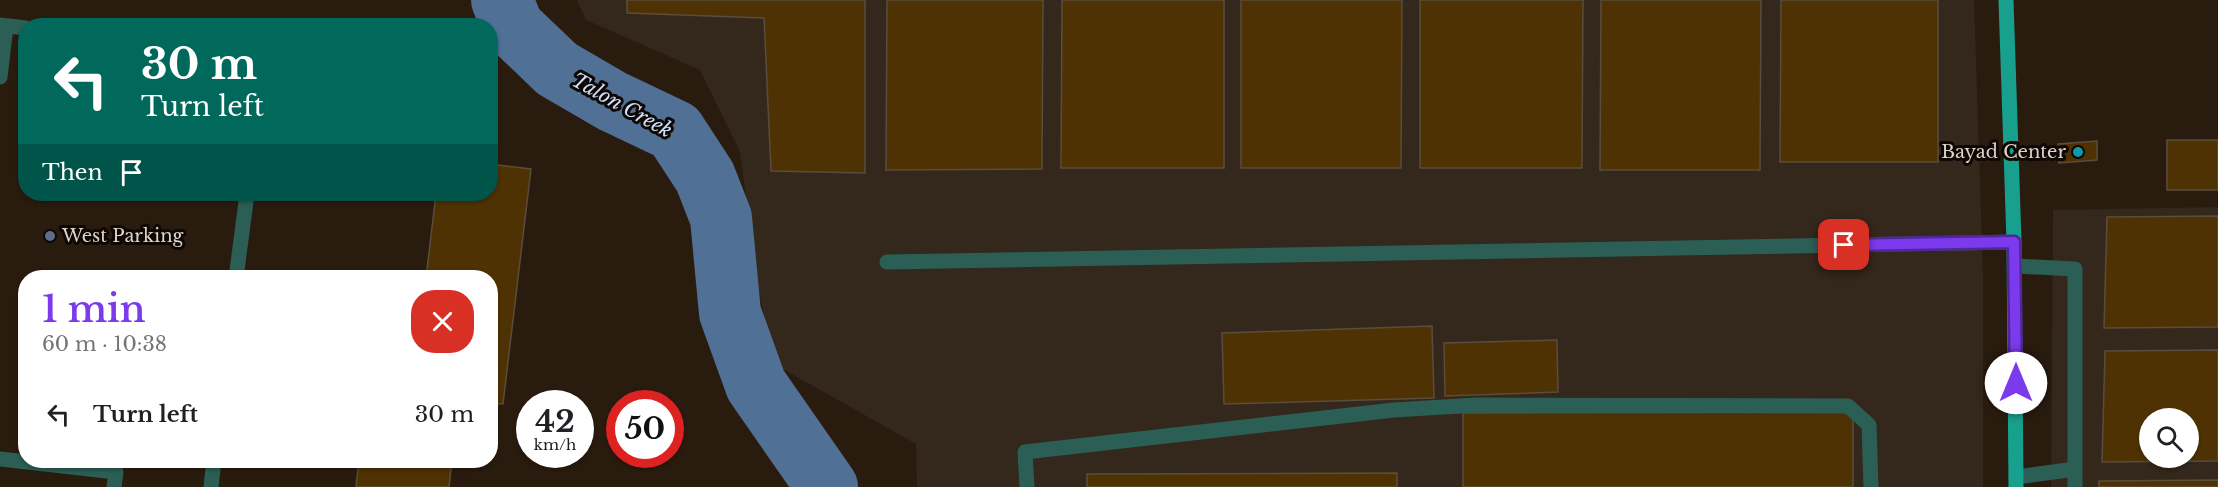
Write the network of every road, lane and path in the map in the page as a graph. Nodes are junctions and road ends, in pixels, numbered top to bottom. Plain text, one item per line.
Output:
1 (2006, 0) edge
2 (3, 25) edge
3 (18, 27) edge
4 (0, 77) edge
5 (246, 201) edge
6 (2014, 242) junction
7 (887, 262) dead end
8 (2015, 266) junction
9 (237, 270) edge
10 (0, 459) edge
11 (18, 461) edge
12 (80, 468) edge
13 (213, 468) edge
14 (2075, 469) junction
15 (2016, 482) edge
16 (114, 487) edge
17 (211, 487) edge
18 (1027, 487) edge
19 (1871, 487) edge
20 (2075, 487) edge

1 - 6 main road
2 - 3 street
2 - 4 street
5 - 9 street
6 - 7 street
6 - 8 main road
8 - 14 street
8 - 15 main road
10 - 11 street
12 - 16 street
13 - 17 street
14 - 15 street
14 - 20 street
18 - 19 street

